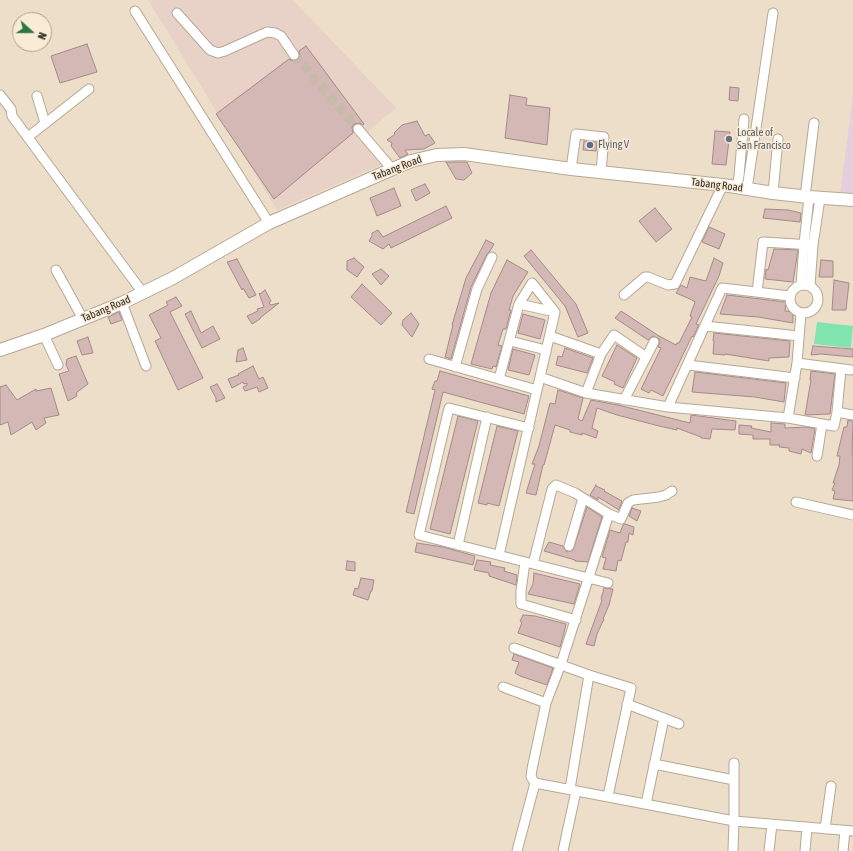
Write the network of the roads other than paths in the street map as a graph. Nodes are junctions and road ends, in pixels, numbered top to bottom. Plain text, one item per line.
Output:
1 (135, 11) dead end
2 (177, 12) dead end
3 (773, 13) dead end
4 (294, 55) tunnel mouth
5 (89, 88) dead end
6 (0, 95) edge
7 (37, 96) dead end
8 (744, 119) dead end
9 (44, 123) junction
10 (814, 123) dead end
11 (358, 129) tunnel mouth
12 (28, 137) junction
13 (778, 139) dead end
14 (392, 169) junction
15 (571, 169) junction
16 (601, 172) junction
17 (723, 185) junction
18 (742, 188) junction
19 (773, 193) junction
20 (812, 197) junction
21 (853, 200) edge
22 (269, 223) junction
23 (804, 244) junction
24 (814, 245) junction
25 (492, 258) dead end
26 (56, 270) dead end
27 (805, 286) junction
28 (757, 292) junction
29 (143, 293) junction
30 (624, 295) dead end
31 (790, 296) junction
32 (122, 303) junction
33 (519, 304) junction
34 (555, 312) junction
35 (801, 313) junction
36 (83, 319) junction
37 (705, 326) junction
38 (44, 335) junction
39 (550, 336) junction
40 (799, 336) junction
41 (510, 341) junction
42 (654, 342) dead end
43 (0, 350) edge
44 (546, 350) junction
45 (601, 354) junction
46 (646, 357) junction
47 (429, 359) dead end
48 (797, 363) junction
49 (688, 365) junction
50 (58, 366) dead end
51 (146, 366) dead end
52 (455, 367) junction
53 (841, 369) junction
54 (851, 370) dead end
55 (540, 377) junction
56 (795, 378) junction
57 (499, 379) junction
58 (537, 390) junction
59 (586, 393) junction
60 (624, 400) junction
61 (668, 407) junction
62 (837, 412) junction
63 (853, 415) edge
64 (487, 418) junction
65 (788, 418) junction
66 (822, 424) junction
67 (529, 428) junction
68 (817, 456) dead end
69 (672, 491) dead end
70 (583, 498) junction
71 (796, 502) dead end
72 (609, 514) junction
73 (853, 515) edge
74 (458, 545) junction
75 (569, 546) dead end
76 (499, 556) junction
77 (529, 563) junction
78 (589, 578) junction
79 (608, 583) dead end
80 (576, 620) junction
81 (514, 648) dead end
82 (561, 664) junction
83 (589, 675) junction
84 (503, 687) dead end
85 (546, 703) junction
86 (627, 704) junction
87 (664, 718) junction
88 (679, 724) dead end
89 (734, 763) dead end
90 (654, 764) junction
91 (734, 780) junction
92 (535, 783) junction
93 (831, 786) dead end
94 (573, 790) junction
95 (608, 796) junction
96 (646, 804) junction
97 (734, 820) junction
98 (772, 824) junction
99 (807, 827) junction
100 (825, 829) junction
101 (849, 831) edge
102 (517, 851) edge
103 (563, 851) edge
104 (733, 851) edge
105 (769, 851) edge
106 (805, 851) edge
107 (843, 851) edge

1 - 22 street
2 - 4 street
3 - 18 street
5 - 9 street
6 - 12 street
7 - 9 street
8 - 18 street
9 - 12 street
10 - 20 street
11 - 14 street
12 - 29 street
13 - 19 street
14 - 15 main road, Tabang Road
14 - 22 main road, Tabang Road
15 - 16 main road, Tabang Road
15 - 16 street
16 - 17 main road, Tabang Road
17 - 18 main road, Tabang Road
17 - 30 street
18 - 19 main road, Tabang Road
19 - 20 main road, Tabang Road
20 - 21 main road, Tabang Road
20 - 23 street
20 - 24 street
22 - 29 main road, Tabang Road
23 - 24 street
23 - 27 street
23 - 28 street
24 - 27 street
25 - 52 street
26 - 36 street
27 - 31 street
27 - 35 street
28 - 31 street
28 - 37 street
29 - 32 main road, Tabang Road
31 - 35 street
32 - 36 main road, Tabang Road
32 - 51 street
33 - 34 street
33 - 34 street
33 - 41 street
34 - 39 street
35 - 40 street
36 - 38 main road, Tabang Road
37 - 40 street
37 - 49 street
38 - 43 main road, Tabang Road
38 - 50 street
39 - 44 street
39 - 45 street
40 - 48 street
41 - 44 street
41 - 57 street
42 - 46 street
44 - 55 street
45 - 46 street
45 - 59 street
46 - 60 street
47 - 52 street
48 - 53 street
48 - 56 street
49 - 56 street
49 - 61 street
52 - 57 street
53 - 54 street
53 - 62 street
55 - 58 street
55 - 59 street
56 - 65 street
57 - 58 street
58 - 67 street
59 - 60 street
60 - 61 street
61 - 65 street
62 - 63 street
62 - 66 street
64 - 67 street
64 - 74 street
64 - 74 street
65 - 66 street
66 - 68 street
67 - 76 street
69 - 72 street
70 - 72 street
70 - 75 street
70 - 77 street
71 - 73 street
72 - 78 street
74 - 76 street
76 - 77 street
77 - 78 street
77 - 80 street
78 - 79 street
78 - 80 street
80 - 82 street
81 - 82 street
82 - 83 street
82 - 85 street
83 - 86 street
83 - 94 street
84 - 85 street
85 - 92 street
86 - 87 street
86 - 95 street
87 - 88 street
87 - 90 street
89 - 91 street
90 - 91 street
90 - 96 street
91 - 97 street
92 - 94 street
92 - 102 street
93 - 100 street
94 - 95 street
94 - 103 street
95 - 96 street
96 - 97 street
97 - 98 street
97 - 104 street
98 - 99 street
98 - 105 street
99 - 100 street
99 - 106 street
100 - 101 street
101 - 107 street

